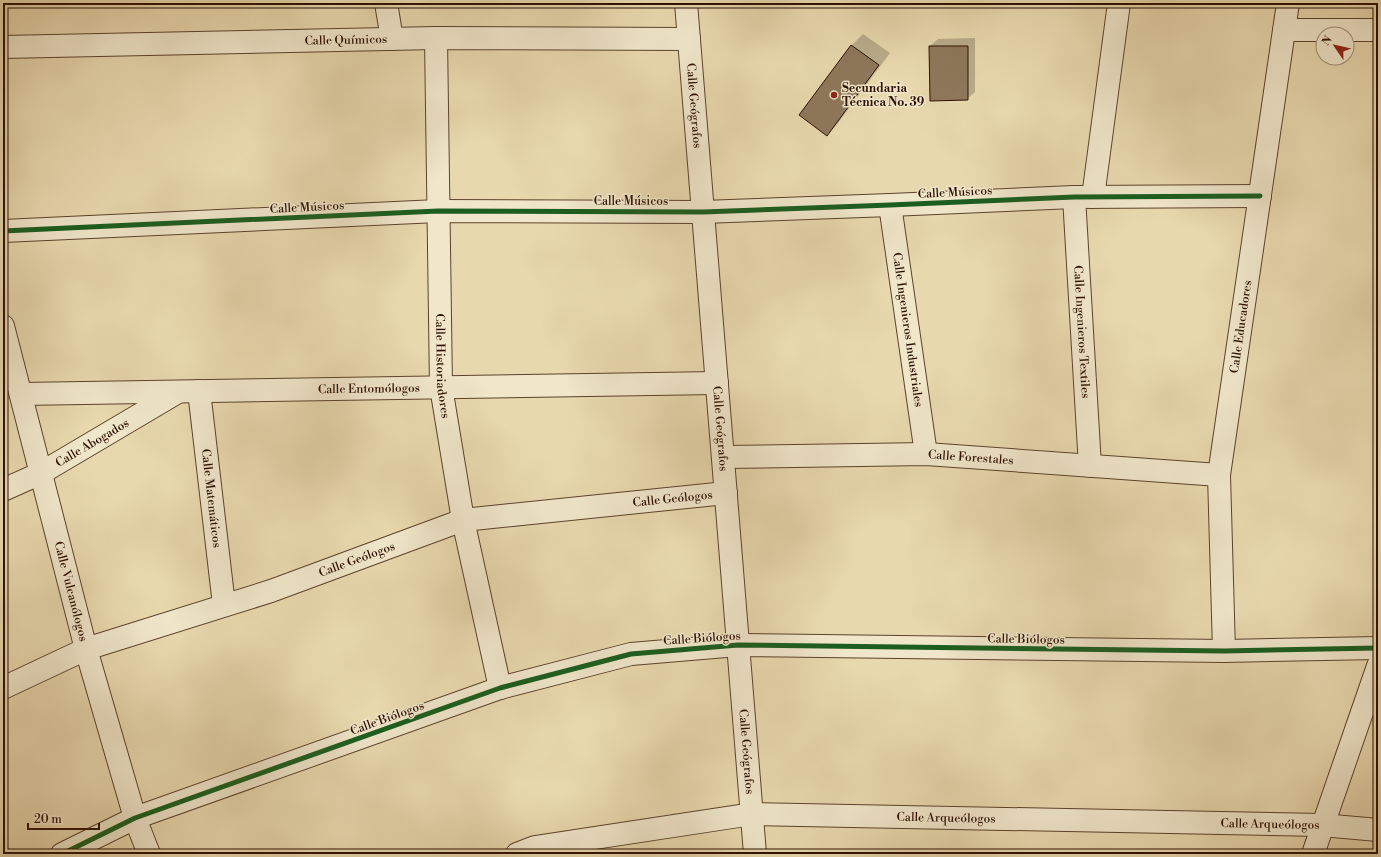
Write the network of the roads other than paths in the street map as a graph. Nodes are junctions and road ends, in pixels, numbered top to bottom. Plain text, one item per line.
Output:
1 (386, 3) edge
2 (686, 3) edge
3 (1119, 3) edge
4 (1288, 3) edge
5 (1284, 30) junction
6 (1378, 30) edge
7 (436, 38) junction
8 (392, 39) junction
9 (689, 39) junction
10 (3, 47) edge
11 (1260, 196) junction
12 (1083, 197) junction
13 (890, 205) junction
14 (438, 211) junction
15 (703, 212) junction
16 (3, 231) edge
17 (3, 326) edge
18 (717, 383) junction
19 (441, 387) junction
20 (189, 391) junction
21 (21, 394) junction
22 (926, 454) junction
23 (723, 457) junction
24 (1090, 466) junction
25 (41, 473) junction
26 (1219, 475) junction
27 (3, 490) edge
28 (726, 493) junction
29 (463, 520) junction
30 (224, 605) junction
31 (738, 645) junction
32 (1378, 648) edge
33 (86, 649) junction
34 (1224, 651) junction
35 (1378, 666) edge
36 (3, 688) edge
37 (500, 688) junction
38 (752, 814) junction
39 (135, 818) junction
40 (1322, 825) junction
41 (1378, 830) edge
42 (62, 854) edge
43 (149, 854) edge
44 (517, 854) edge
45 (755, 854) edge
46 (1313, 854) edge

1 - 8 street
2 - 9 street, Calle Geógrafos
3 - 12 street, Calle Ingenieros Textiles
4 - 5 street, Calle Educadores
5 - 6 street
5 - 11 street, Calle Educadores
7 - 8 street, Calle Químicos
7 - 9 street, Calle Químicos
7 - 14 street, Calle Historiadores
8 - 10 street, Calle Químicos
9 - 15 street, Calle Geógrafos
11 - 12 street, Calle Músicos
11 - 26 street, Calle Educadores
12 - 13 street, Calle Músicos
12 - 24 street, Calle Ingenieros Textiles
13 - 15 street, Calle Músicos
13 - 22 street, Calle Ingenieros Industriales
14 - 15 street, Calle Músicos
14 - 16 street, Calle Músicos
14 - 19 street, Calle Historiadores
15 - 18 street, Calle Geógrafos
17 - 21 street, Calle Vulcanólogos
18 - 19 street, Calle Entomólogos
18 - 23 street, Calle Geógrafos
19 - 20 street, Calle Entomólogos
19 - 29 street, Calle Historiadores
20 - 21 street, Calle Entomólogos
20 - 25 street, Calle Abogados
20 - 30 street, Calle Matemáticos
21 - 25 street, Calle Vulcanólogos
22 - 23 street, Calle Forestales
22 - 24 street, Calle Forestales
23 - 28 street, Calle Geógrafos
24 - 26 street, Calle Forestales
25 - 27 street, Calle Abogados
25 - 33 street, Calle Vulcanólogos
26 - 34 street, Calle Educadores
28 - 29 street, Calle Geólogos
28 - 31 street, Calle Geógrafos
29 - 30 street, Calle Geólogos
29 - 37 street, Calle Historiadores
30 - 33 street, Calle Geólogos
31 - 34 street, Calle Biólogos
31 - 37 street, Calle Biólogos
31 - 38 street, Calle Geógrafos
32 - 34 street, Calle Biólogos
33 - 36 street, Calle Geólogos
33 - 39 street, Calle Vulcanólogos
35 - 40 street
37 - 39 street, Calle Biólogos
38 - 40 street, Calle Arqueólogos
38 - 44 street, Calle Arqueólogos
38 - 45 street, Calle Geógrafos
39 - 42 street, Calle Biólogos
39 - 43 street, Calle Vulcanólogos
40 - 41 street, Calle Arqueólogos
40 - 46 street

